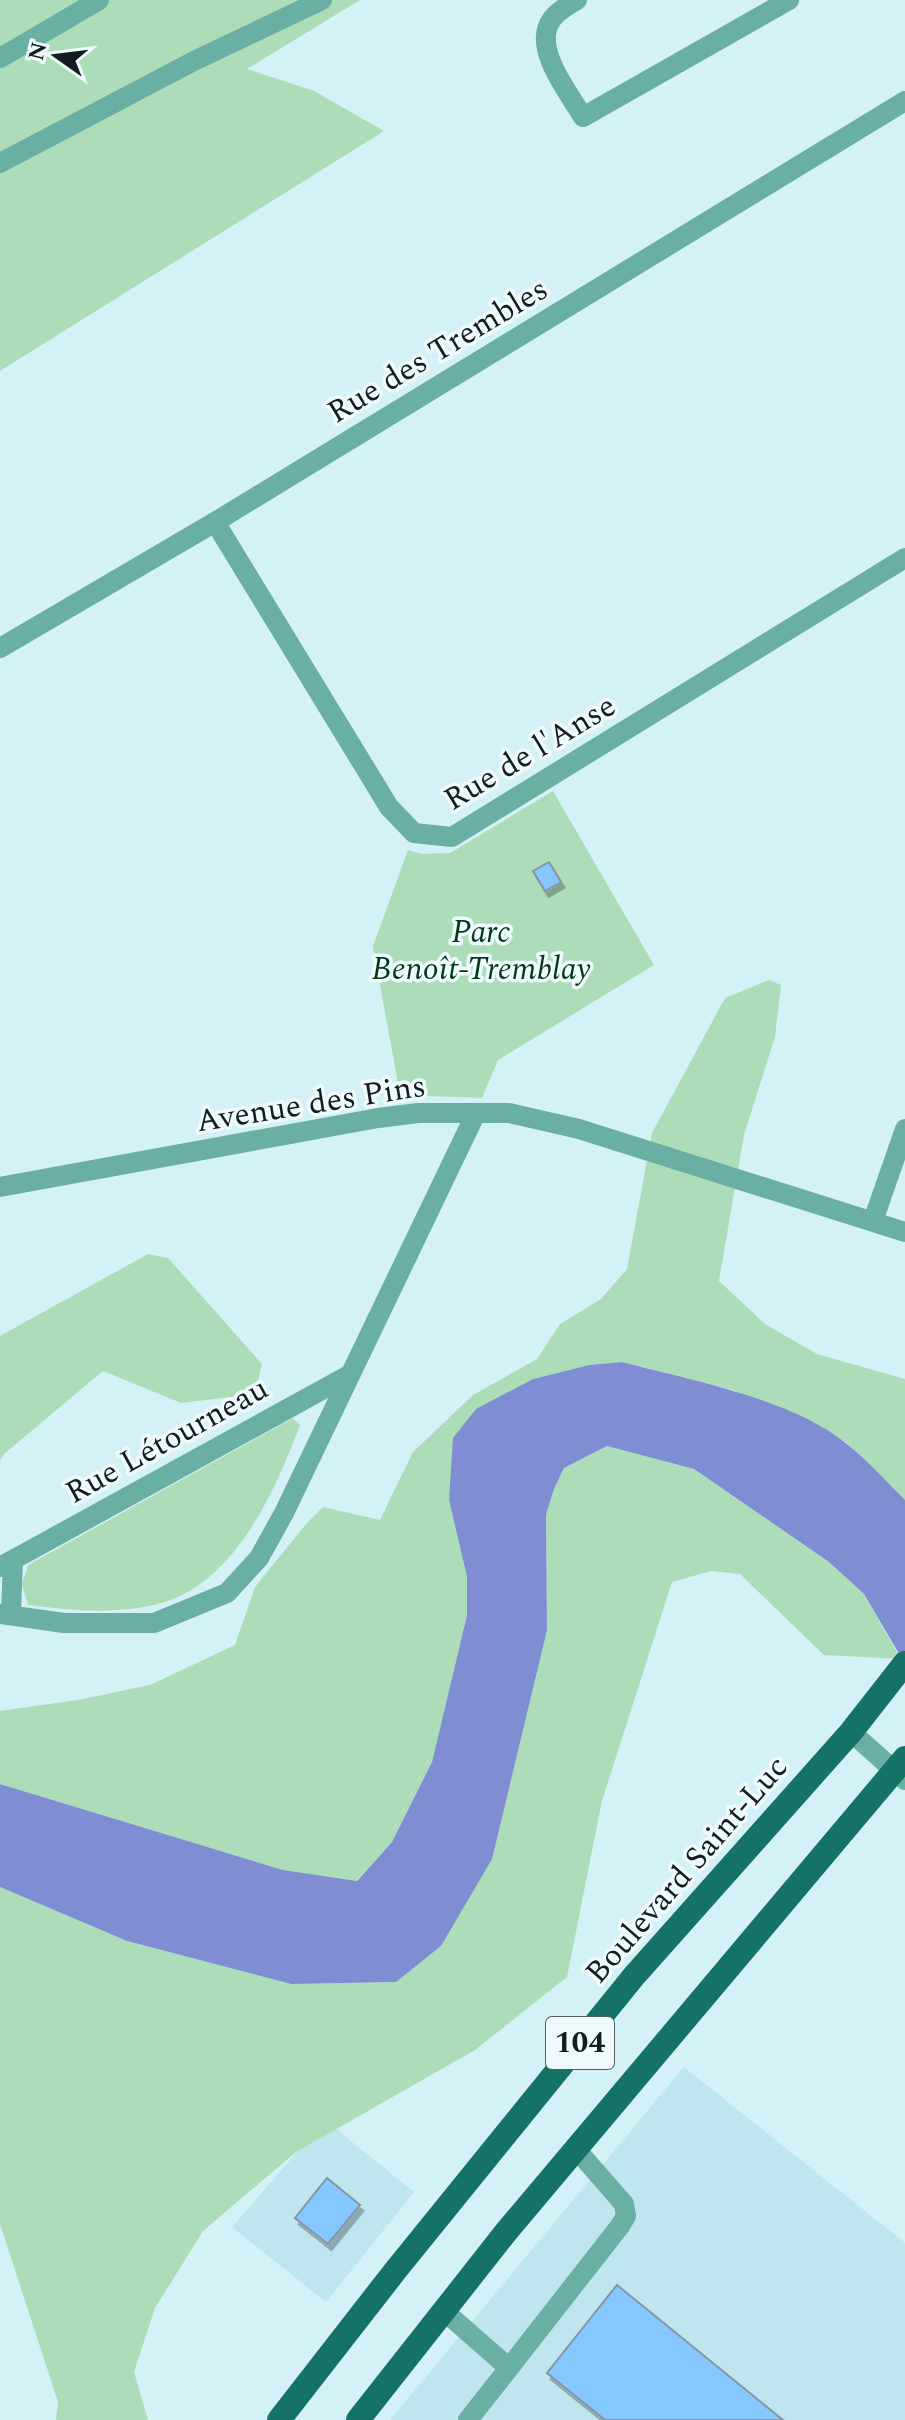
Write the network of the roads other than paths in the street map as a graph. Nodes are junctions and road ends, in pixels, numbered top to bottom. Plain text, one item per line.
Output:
1 (99, 0) edge
2 (322, 0) edge
3 (577, 0) edge
4 (789, 0) edge
5 (0, 58) edge
6 (905, 101) edge
7 (0, 163) edge
8 (215, 522) junction
9 (905, 558) edge
10 (0, 648) edge
11 (476, 1113) junction
12 (905, 1129) edge
13 (0, 1187) edge
14 (873, 1221) junction
15 (905, 1232) edge
16 (349, 1375) junction
17 (6, 1563) edge
18 (6, 1614) edge
19 (899, 1670) edge
20 (851, 1732) junction
21 (901, 1770) edge
22 (576, 2149) junction
23 (444, 2311) junction
24 (509, 2368) junction
25 (279, 2420) edge
26 (358, 2420) edge
27 (468, 2420) edge

1 - 5 street
2 - 7 street
3 - 4 street
6 - 8 street, Rue des Trembles
8 - 9 street, Rue de l'Anse
8 - 10 street, Rue des Trembles
11 - 13 street, Avenue des Pins
11 - 14 street, Avenue des Pins
11 - 16 street, Rue Létourneau
12 - 14 street
14 - 15 street, Avenue des Pins
16 - 17 street, Rue Létourneau
16 - 18 street, Rue Létourneau
17 - 18 street, Rue Létourneau
19 - 20 main road, Boulevard Saint-Luc / 104
20 - 21 street
20 - 25 main road, Boulevard Saint-Luc / 104
21 - 22 main road, 104
22 - 23 main road, 104
22 - 24 street
23 - 24 street
23 - 26 main road, 104
24 - 27 street

